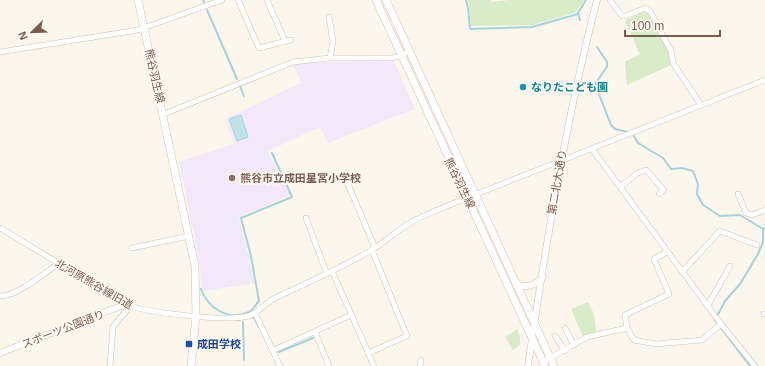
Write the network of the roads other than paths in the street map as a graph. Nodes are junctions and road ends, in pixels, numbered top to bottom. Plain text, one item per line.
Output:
1 (138, 0) edge
2 (222, 0) edge
3 (238, 0) edge
4 (267, 0) edge
5 (376, 0) edge
6 (386, 0) edge
7 (597, 0) edge
8 (610, 0) edge
9 (329, 17) dead end
10 (144, 28) junction
11 (0, 52) edge
12 (409, 52) junction
13 (400, 56) junction
14 (330, 58) junction
15 (765, 80) edge
16 (701, 105) junction
17 (164, 114) junction
18 (592, 149) junction
19 (561, 161) junction
20 (346, 182) dead end
21 (620, 187) junction
22 (659, 194) dead end
23 (738, 194) dead end
24 (476, 195) junction
25 (468, 198) junction
26 (765, 210) edge
27 (306, 218) dead end
28 (0, 228) edge
29 (189, 236) junction
30 (758, 245) dead end
31 (132, 248) dead end
32 (373, 249) junction
33 (667, 252) junction
34 (58, 264) junction
35 (730, 266) dead end
36 (332, 271) junction
37 (682, 272) junction
38 (326, 274) junction
39 (543, 277) junction
40 (516, 282) junction
41 (0, 296) edge
42 (128, 305) junction
43 (708, 305) junction
44 (255, 313) junction
45 (351, 315) junction
46 (196, 316) junction
47 (720, 323) junction
48 (535, 324) junction
49 (565, 328) dead end
50 (627, 328) junction
51 (315, 332) junction
52 (555, 336) dead end
53 (532, 339) junction
54 (574, 345) junction
55 (274, 350) junction
56 (564, 351) junction
57 (0, 353) edge
58 (368, 353) junction
59 (551, 359) junction
60 (421, 360) dead end
61 (544, 364) edge
62 (110, 366) edge
63 (191, 366) edge
64 (280, 366) edge
65 (329, 366) edge
66 (374, 366) edge
67 (420, 366) edge
68 (528, 366) edge
69 (554, 366) edge
70 (755, 366) edge

1 - 10 main road, 熊谷羽生線
2 - 10 street
3 - 4 street
5 - 13 main road, 熊谷羽生線
6 - 12 main road, 熊谷羽生線
7 - 19 street, 第二北大通り
8 - 16 street
9 - 14 street
10 - 11 street
10 - 17 main road, 熊谷羽生線
12 - 13 street
12 - 24 main road, 熊谷羽生線
13 - 14 street
13 - 25 main road, 熊谷羽生線
14 - 17 street
15 - 16 street
16 - 18 street
17 - 29 main road, 熊谷羽生線
18 - 19 street
18 - 21 street
19 - 24 street
19 - 39 street, 第二北大通り
20 - 32 street
21 - 22 street
21 - 33 street
23 - 26 street
24 - 25 street
24 - 40 main road, 熊谷羽生線
25 - 32 street
25 - 53 main road, 熊谷羽生線
27 - 38 street
28 - 34 street, 北河原熊谷線旧道
29 - 31 street
29 - 46 main road, 熊谷羽生線
30 - 37 street
32 - 36 street
32 - 58 street
33 - 37 street
33 - 50 street
34 - 41 street
34 - 42 street, 北河原熊谷線旧道
35 - 43 street
36 - 38 street
36 - 45 street
37 - 43 street
38 - 44 street
39 - 40 street
39 - 48 street, 第二北大通り
40 - 48 main road, 熊谷羽生線
42 - 46 street, 北河原熊谷線旧道
42 - 57 street, スポーツ公園通り
42 - 62 street
43 - 47 street
44 - 46 street, 北河原熊谷線旧道
44 - 55 street
45 - 51 street
45 - 58 street
46 - 63 main road, 熊谷羽生線
47 - 50 street
47 - 70 street
48 - 53 street, 第二北大通り
48 - 59 main road, 熊谷羽生線
49 - 54 street
50 - 54 street
51 - 55 street
51 - 65 street
52 - 56 street
53 - 61 main road, 熊谷羽生線
53 - 68 street, 第二北大通り
54 - 56 street
55 - 64 street
56 - 59 street
58 - 66 street
59 - 61 street
59 - 69 main road, 熊谷羽生線
60 - 67 street

